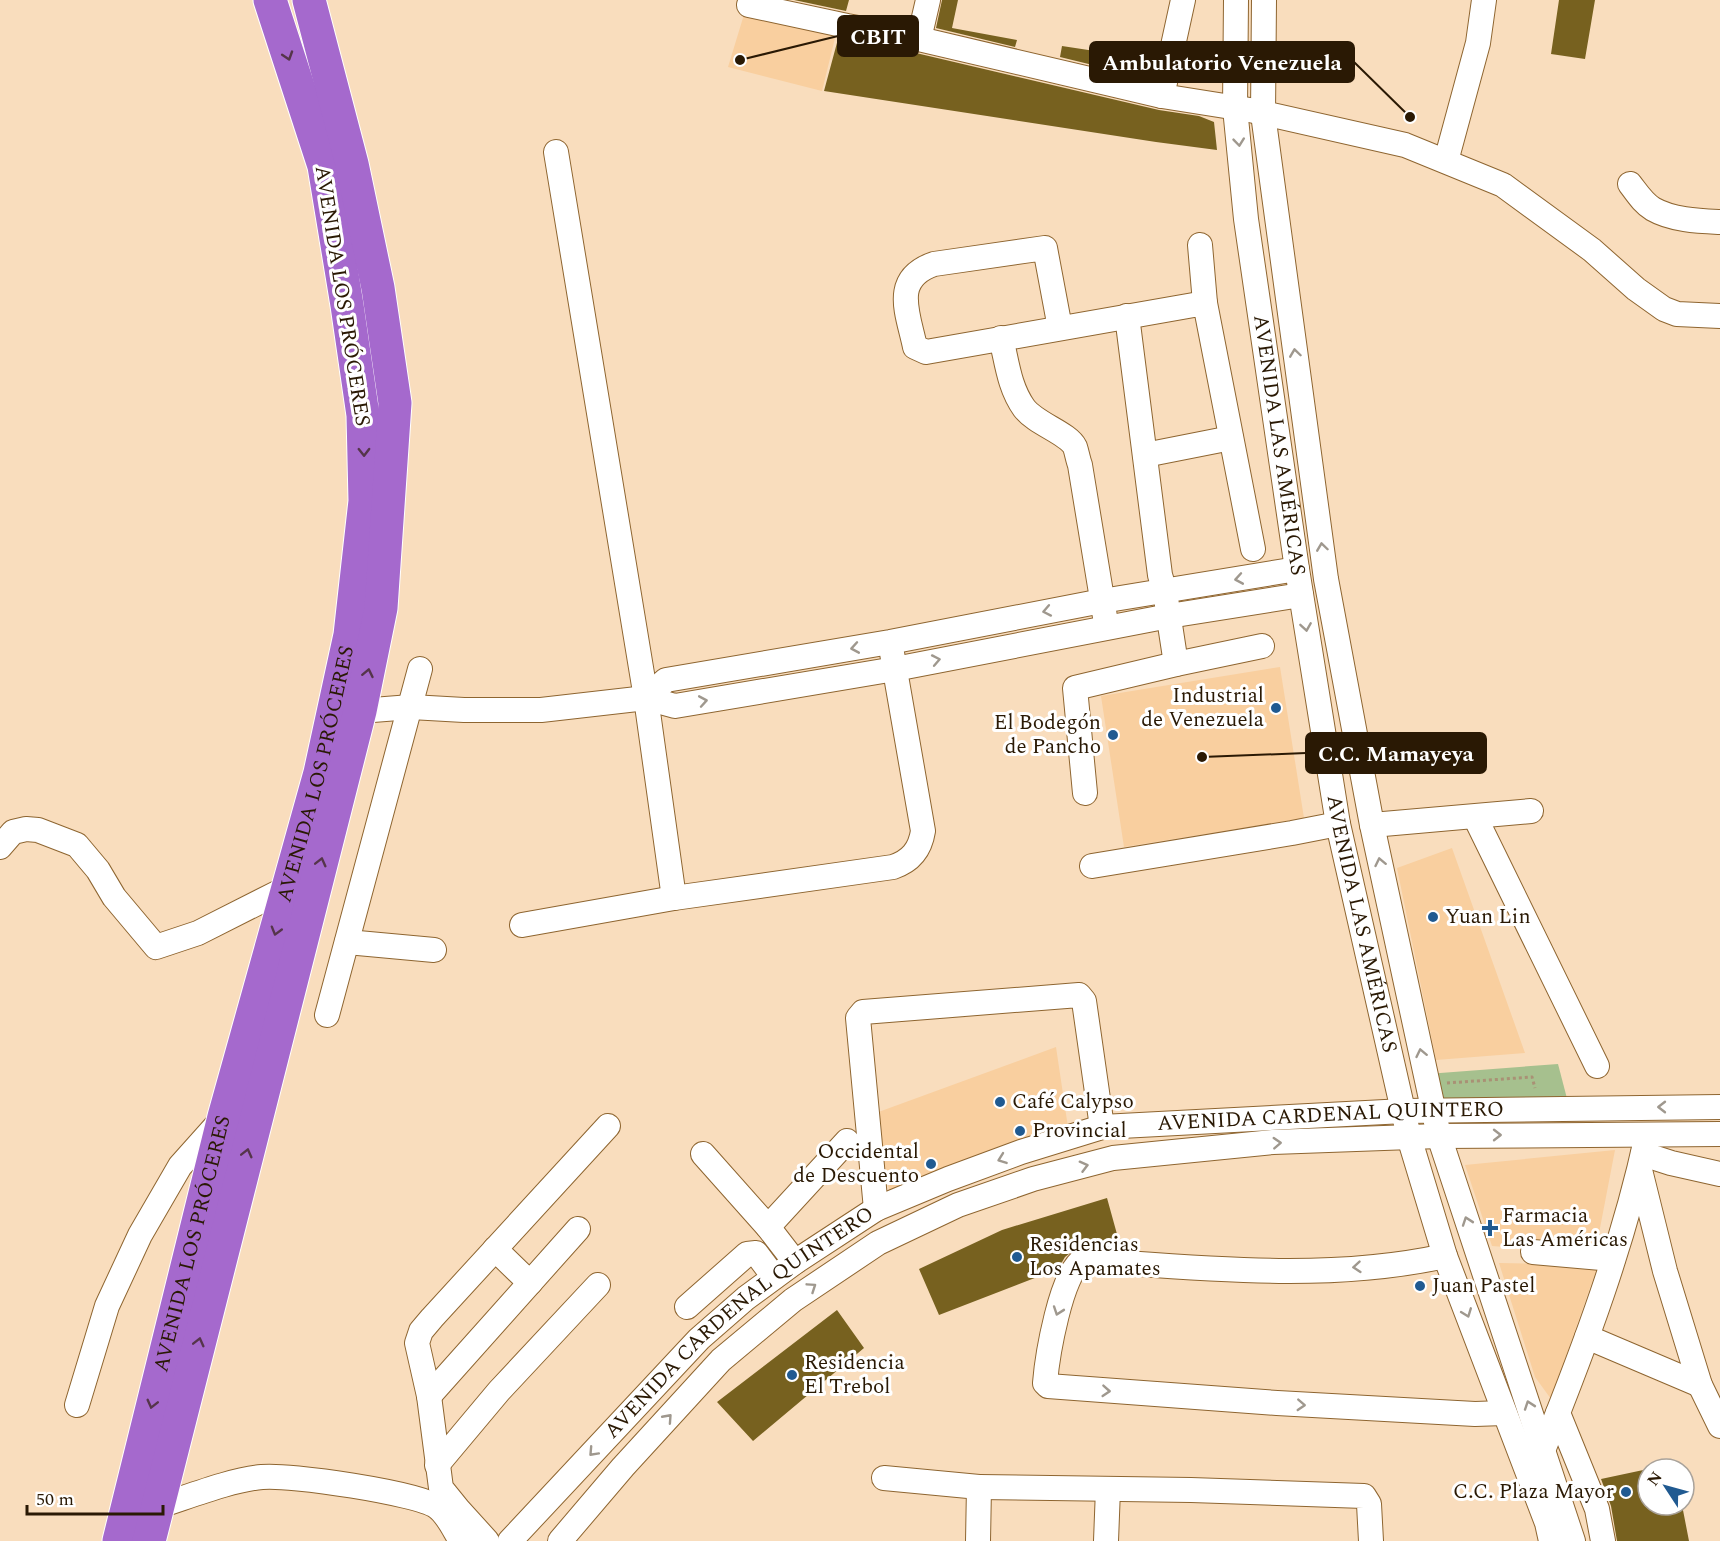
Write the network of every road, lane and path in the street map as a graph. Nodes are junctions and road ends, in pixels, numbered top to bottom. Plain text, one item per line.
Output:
1 (270, 0) edge
2 (309, 0) edge
3 (928, 0) edge
4 (1183, 0) edge
5 (1236, 0) edge
6 (1264, 0) edge
7 (1484, 0) edge
8 (749, 5) dead end
9 (919, 39) junction
10 (1162, 96) junction
11 (1235, 108) junction
12 (1263, 114) junction
13 (556, 152) dead end
14 (1446, 161) junction
15 (1630, 184) dead end
16 (1720, 222) edge
17 (1200, 245) dead end
18 (1205, 303) junction
19 (1127, 316) junction
20 (1720, 316) edge
21 (1060, 328) junction
22 (1001, 338) junction
23 (1232, 438) junction
24 (1145, 455) junction
25 (1253, 549) dead end
26 (1297, 569) junction
27 (1165, 592) junction
28 (1301, 595) junction
29 (1102, 601) junction
30 (1169, 616) junction
31 (1107, 628) junction
32 (890, 642) junction
33 (1262, 646) dead end
34 (1176, 664) junction
35 (420, 669) dead end
36 (895, 669) junction
37 (646, 698) junction
38 (411, 707) junction
39 (360, 711) junction
40 (1085, 793) dead end
41 (1531, 811) dead end
42 (1474, 817) junction
43 (1338, 824) junction
44 (1372, 825) junction
45 (0, 847) edge
46 (1092, 866) dead end
47 (287, 888) junction
48 (674, 898) junction
49 (522, 925) dead end
50 (347, 942) junction
51 (434, 950) dead end
52 (327, 1016) dead end
53 (1597, 1066) dead end
54 (1427, 1084) junction
55 (1720, 1107) edge
56 (1541, 1108) junction
57 (1433, 1110) junction
58 (1404, 1111) junction
59 (224, 1117) junction
60 (608, 1126) dead end
61 (1102, 1127) junction
62 (1720, 1134) edge
63 (1439, 1136) junction
64 (1409, 1137) junction
65 (847, 1141) dead end
66 (1643, 1152) junction
67 (703, 1154) dead end
68 (1720, 1174) edge
69 (876, 1209) junction
70 (768, 1227) junction
71 (578, 1229) dead end
72 (495, 1249) junction
73 (1533, 1252) dead end
74 (1445, 1256) junction
75 (1613, 1259) junction
76 (795, 1262) junction
77 (774, 1277) junction
78 (530, 1284) junction
79 (598, 1285) dead end
80 (687, 1307) dead end
81 (1587, 1337) junction
82 (1700, 1385) junction
83 (429, 1396) junction
84 (77, 1405) dead end
85 (1504, 1413) junction
86 (1558, 1413) junction
87 (1720, 1426) edge
88 (1544, 1448) junction
89 (437, 1465) junction
90 (884, 1478) dead end
91 (979, 1487) junction
92 (1108, 1489) junction
93 (156, 1507) junction
94 (1546, 1535) edge
95 (119, 1541) edge
96 (149, 1541) edge
97 (461, 1541) edge
98 (487, 1541) edge
99 (510, 1541) edge
100 (560, 1541) edge
101 (978, 1541) edge
102 (1106, 1541) edge
103 (1371, 1541) edge
104 (1574, 1541) edge
105 (1603, 1541) edge

1 -> 47 highway, AVENIDA LOS PRÓCERES
39 -> 2 highway, AVENIDA LOS PRÓCERES
3 - 9 street
4 - 10 street
5 - 11 street, AVENIDA LAS AMÉRICAS
6 - 12 street, AVENIDA LAS AMÉRICAS
7 - 14 street
8 - 9 street
9 - 10 street
10 - 11 street
11 - 12 street
11 -> 26 street, AVENIDA LAS AMÉRICAS
12 - 14 street
44 -> 12 street, AVENIDA LAS AMÉRICAS
13 - 37 street
14 - 20 street
15 - 16 street
17 - 18 street
18 - 19 street
18 - 23 street
19 - 21 street
19 - 24 street
21 - 22 street
21 - 22 street
22 - 29 street
23 - 24 street
23 - 25 street
24 - 27 street
26 -> 27 street
26 - 28 street, AVENIDA LAS AMÉRICAS
27 - 29 street
27 - 30 street
28 - 30 street
28 -> 43 street, AVENIDA LAS AMÉRICAS
29 - 31 street
29 -> 32 street
30 - 31 street
30 - 34 street
36 -> 31 street
32 - 36 street
32 -> 37 street
33 - 34 street
34 - 40 street
35 - 38 street
37 -> 36 street
36 - 48 street
37 - 38 street
37 - 48 street
38 - 39 street
38 - 50 street
93 -> 39 highway, AVENIDA LOS PRÓCERES
41 - 42 street
42 - 44 street
42 - 53 street
43 - 46 street
43 - 58 street, AVENIDA LAS AMÉRICAS
54 -> 44 street, AVENIDA LAS AMÉRICAS
45 - 47 street
47 -> 59 highway, AVENIDA LOS PRÓCERES
48 - 49 street
50 - 51 street
50 - 52 street
54 - 56 path
54 - 57 street, AVENIDA LAS AMÉRICAS
55 -> 56 street, AVENIDA CARDENAL QUINTERO
56 - 57 street, AVENIDA CARDENAL QUINTERO
57 - 58 street, AVENIDA CARDENAL QUINTERO
57 - 63 street, AVENIDA LAS AMÉRICAS
58 - 61 street, AVENIDA CARDENAL QUINTERO
58 - 64 street, AVENIDA LAS AMÉRICAS
59 - 84 street
59 -> 95 highway, AVENIDA LOS PRÓCERES
60 - 72 street
61 -> 69 street, AVENIDA CARDENAL QUINTERO
61 - 69 street
62 - 66 street, AVENIDA CARDENAL QUINTERO
63 - 64 street, AVENIDA CARDENAL QUINTERO
63 -> 66 street, AVENIDA CARDENAL QUINTERO
88 -> 63 street, AVENIDA LAS AMÉRICAS
64 - 74 street, AVENIDA LAS AMÉRICAS
100 -> 64 street, AVENIDA CARDENAL QUINTERO
65 - 70 street
66 - 68 street
66 - 75 street
66 - 82 street
67 - 70 street
69 - 76 street, AVENIDA CARDENAL QUINTERO
70 - 76 street
71 - 78 street
72 - 78 street
72 - 83 street
73 - 75 street
74 -> 85 street, AVENIDA LAS AMÉRICAS
74 -> 85 street
75 - 81 street
76 - 77 street, AVENIDA CARDENAL QUINTERO
77 - 80 street
77 -> 99 street, AVENIDA CARDENAL QUINTERO
78 - 83 street
79 - 89 street
81 - 82 street
81 - 86 street
82 - 87 street
83 - 89 street
85 - 94 street, AVENIDA LAS AMÉRICAS
86 - 88 street
86 - 105 street
88 - 104 street, AVENIDA LAS AMÉRICAS
89 - 98 street
90 - 91 street
91 - 92 street
91 - 101 street
92 - 102 street
92 - 103 street
93 - 96 highway, AVENIDA LOS PRÓCERES
93 - 97 street

